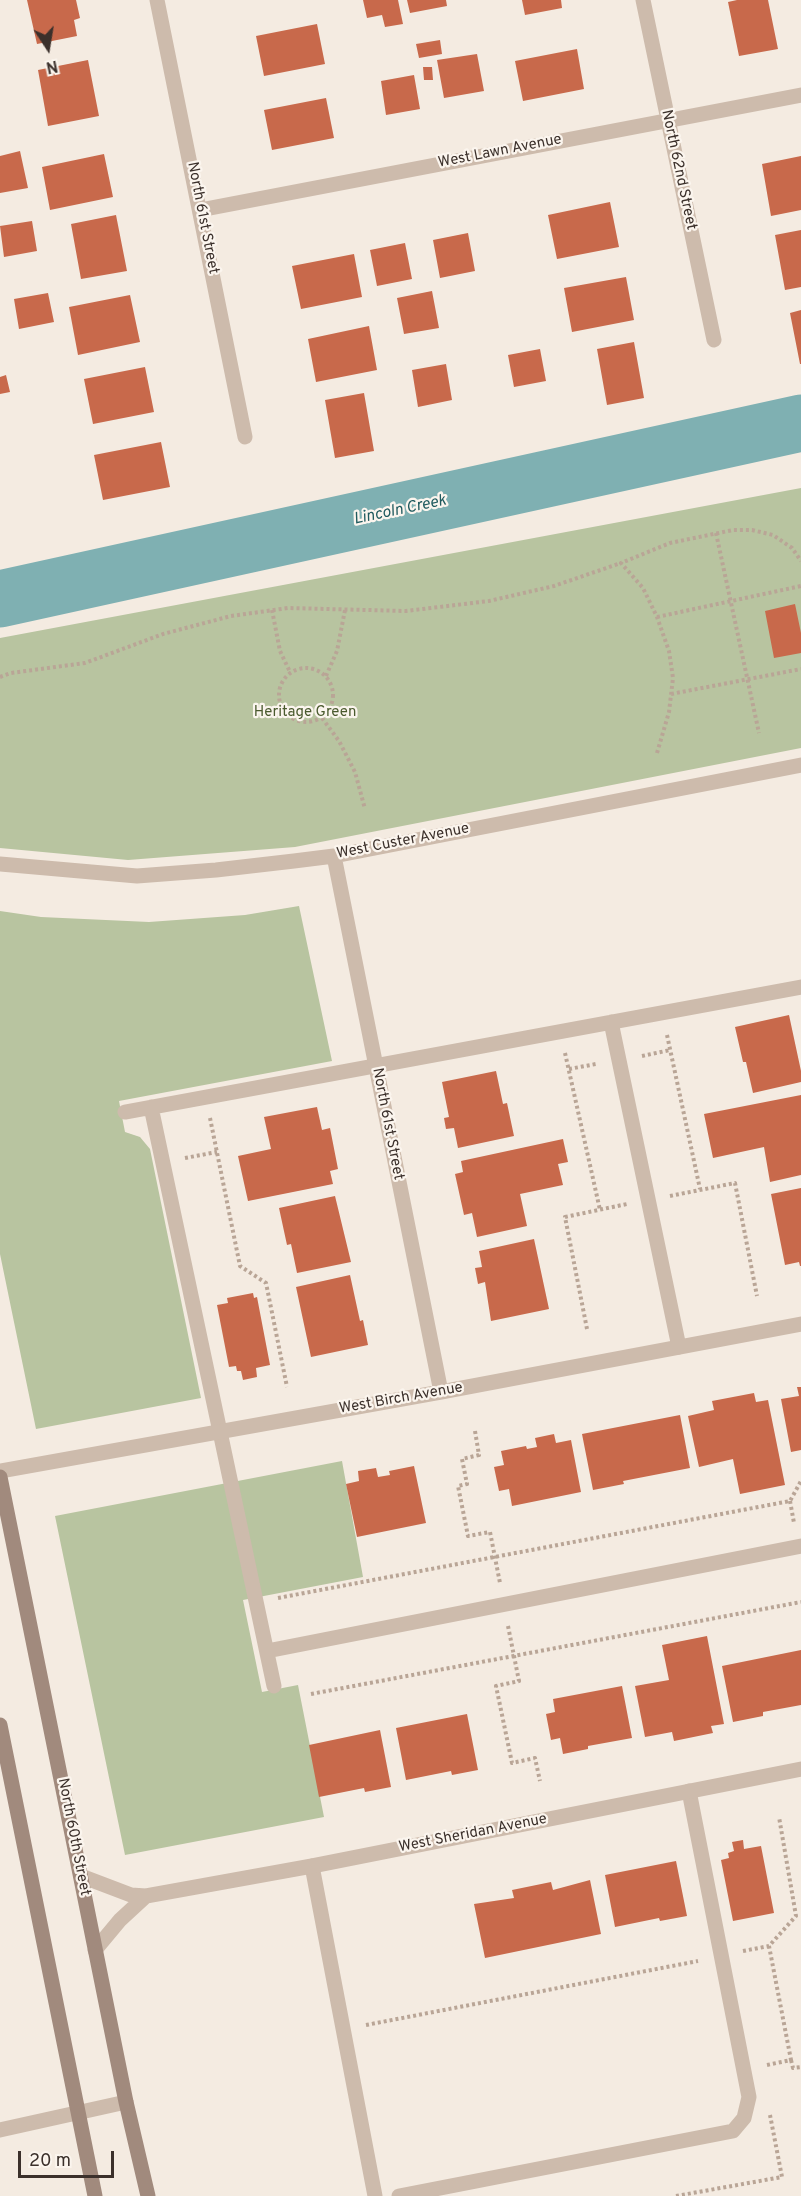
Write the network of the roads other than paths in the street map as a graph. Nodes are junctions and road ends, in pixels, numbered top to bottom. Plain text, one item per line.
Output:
1 (157, 0) edge
2 (643, 0) edge
3 (801, 95) edge
4 (667, 120) junction
5 (200, 210) junction
6 (714, 340) dead end
7 (245, 436) dead end
8 (801, 765) edge
9 (334, 855) junction
10 (0, 864) edge
11 (801, 987) edge
12 (611, 1022) junction
13 (376, 1065) junction
14 (151, 1107) junction
15 (125, 1112) dead end
16 (801, 1324) edge
17 (679, 1347) junction
18 (441, 1392) junction
19 (221, 1431) junction
20 (0, 1471) edge
21 (0, 1477) edge
22 (801, 1546) edge
23 (267, 1651) junction
24 (274, 1686) dead end
25 (0, 1725) edge
26 (801, 1769) edge
27 (689, 1791) junction
28 (312, 1866) junction
29 (81, 1876) junction
30 (146, 1896) junction
31 (95, 1950) junction
32 (126, 2102) junction
33 (79, 2114) junction
34 (0, 2130) edge
35 (444, 2192) edge
36 (95, 2196) edge
37 (148, 2196) edge
38 (375, 2196) edge
39 (399, 2196) edge

1 - 5 street, North 61st Street
2 - 4 street, North 62nd Street
3 - 4 street, West Lawn Avenue
4 - 5 street, West Lawn Avenue
4 - 6 street, North 62nd Street
5 - 7 street, North 61st Street
8 - 9 street, West Custer Avenue
9 - 10 street, West Custer Avenue
9 - 13 street, North 61st Street
11 - 12 street
12 - 13 street
12 - 17 street
13 - 14 street
13 - 18 street, North 61st Street
14 - 15 street
14 - 19 street
16 - 17 street, West Birch Avenue
17 - 18 street, West Birch Avenue
18 - 19 street, West Birch Avenue
19 - 20 street, West Birch Avenue
19 - 23 street
21 - 29 main road, North 60th Street
22 - 23 street
23 - 24 street
25 - 33 main road
26 - 27 street, West Sheridan Avenue
27 - 28 street, West Sheridan Avenue
27 - 35 street
28 - 30 street, West Sheridan Avenue
28 - 38 street
29 - 30 street, West Sheridan Avenue
29 - 31 main road, North 60th Street
30 - 31 street
31 - 32 main road, North 60th Street
32 - 33 street
32 - 37 main road, North 60th Street
33 - 34 street
33 - 36 main road
35 - 39 street

